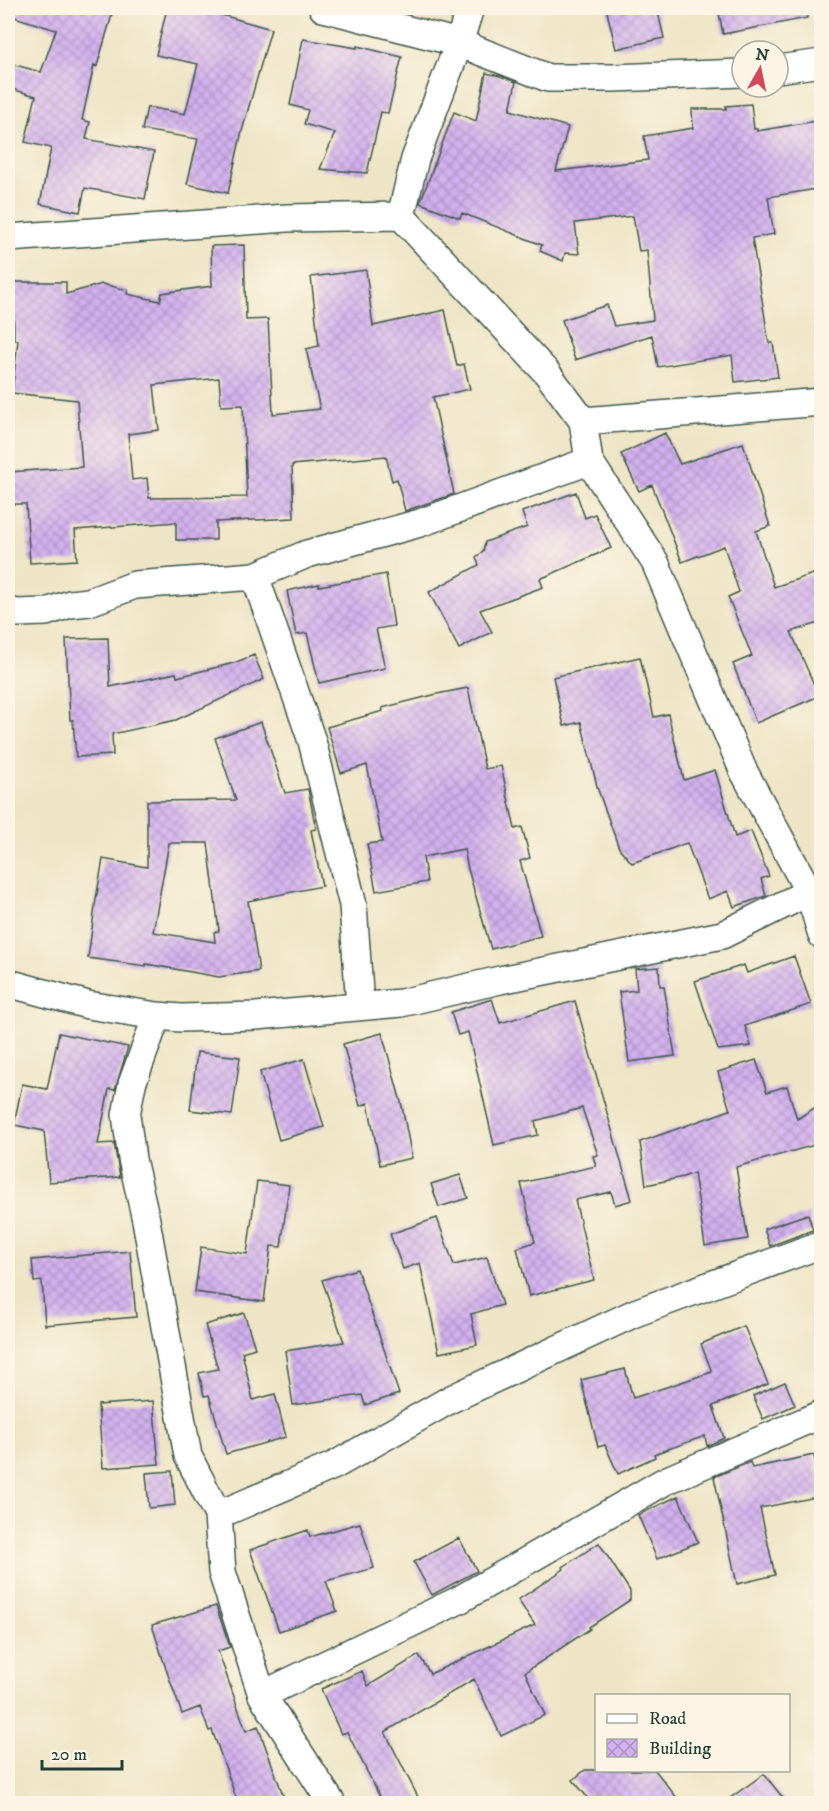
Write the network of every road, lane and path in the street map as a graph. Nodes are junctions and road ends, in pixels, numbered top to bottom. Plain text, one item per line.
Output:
1 (323, 8) edge
2 (470, 8) edge
3 (459, 43) junction
4 (822, 63) edge
5 (790, 67) edge
6 (730, 73) edge
7 (401, 216) junction
8 (8, 238) edge
9 (822, 402) edge
10 (583, 422) junction
11 (589, 461) junction
12 (255, 576) junction
13 (8, 611) edge
14 (809, 892) junction
15 (822, 935) edge
16 (8, 983) edge
17 (360, 1006) junction
18 (157, 1016) junction
19 (822, 1244) edge
20 (822, 1414) edge
21 (218, 1515) junction
22 (262, 1695) junction
23 (331, 1802) dead end

1 - 3 street
2 - 3 street
3 - 6 street
3 - 7 street
4 - 5 street
7 - 8 street
7 - 10 street
9 - 10 street
10 - 11 street
11 - 12 street
11 - 14 street
12 - 13 street
12 - 17 street
14 - 15 street
14 - 17 street
16 - 18 street
17 - 18 street
18 - 21 street
19 - 21 street
20 - 22 street
21 - 22 street
22 - 23 street

